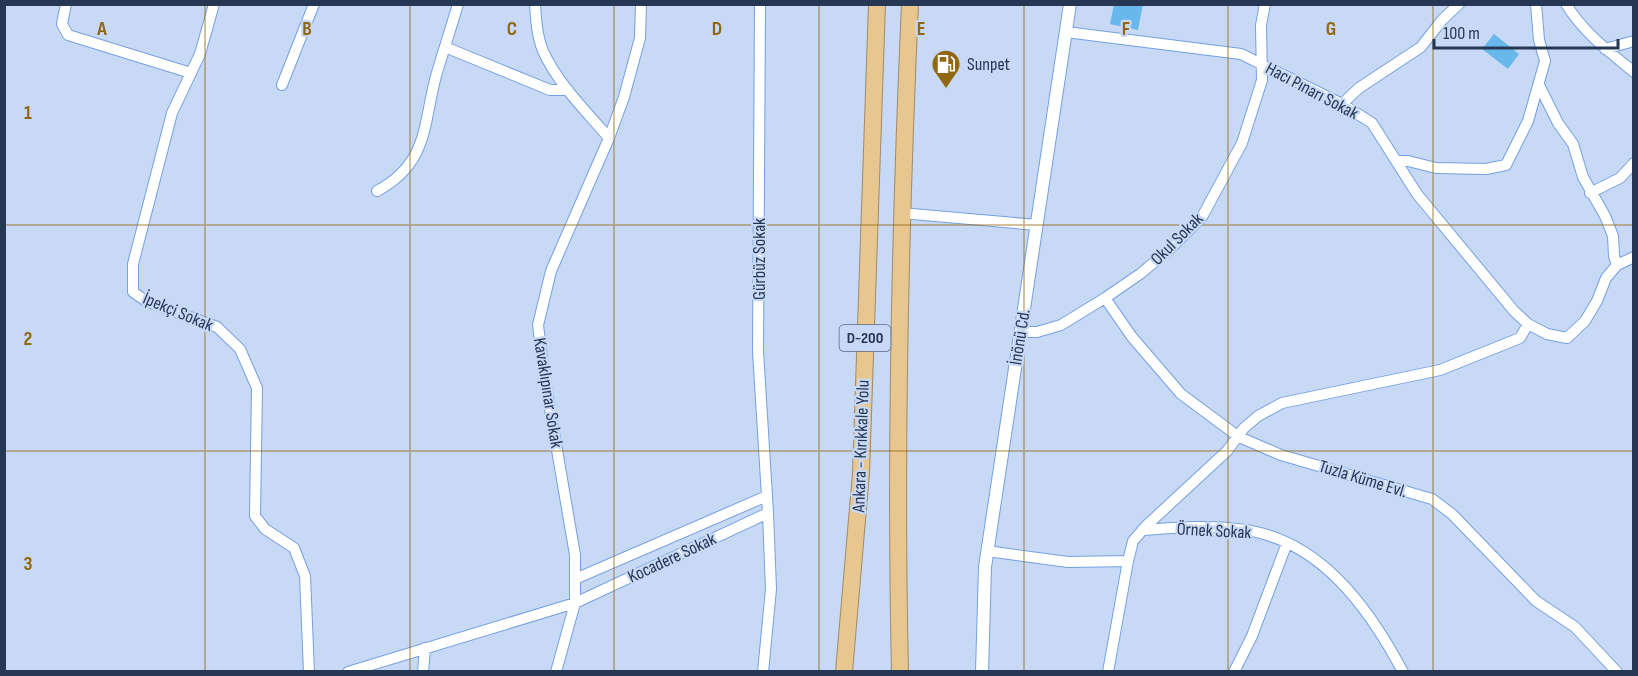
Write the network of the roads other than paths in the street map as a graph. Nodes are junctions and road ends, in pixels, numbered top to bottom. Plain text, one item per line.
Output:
1 (66, 4) edge
2 (213, 4) edge
3 (314, 4) edge
4 (458, 4) edge
5 (535, 4) edge
6 (640, 4) edge
7 (760, 4) edge
8 (877, 4) edge
9 (910, 4) edge
10 (1070, 4) edge
11 (1264, 4) edge
12 (1459, 4) edge
13 (1536, 4) edge
14 (1566, 4) edge
15 (1066, 32) junction
16 (1634, 41) edge
17 (445, 47) junction
18 (1605, 49) junction
19 (1262, 64) junction
20 (1634, 72) edge
21 (191, 73) junction
22 (282, 85) dead end
23 (1539, 85) junction
24 (568, 90) junction
25 (1342, 104) junction
26 (609, 138) junction
27 (1396, 161) junction
28 (1634, 163) edge
29 (377, 191) dead end
30 (1590, 193) junction
31 (901, 213) junction
32 (1036, 225) junction
33 (1634, 257) edge
34 (1617, 265) junction
35 (1105, 298) junction
36 (1528, 324) junction
37 (1020, 332) junction
38 (1239, 437) junction
39 (767, 496) junction
40 (768, 513) junction
41 (1142, 530) junction
42 (1287, 543) junction
43 (987, 551) junction
44 (1128, 561) junction
45 (575, 579) junction
46 (575, 603) junction
47 (425, 648) junction
48 (309, 672) edge
49 (348, 672) edge
50 (423, 672) edge
51 (556, 672) edge
52 (763, 672) edge
53 (844, 672) edge
54 (900, 672) edge
55 (982, 672) edge
56 (1108, 672) edge
57 (1234, 672) edge
58 (1403, 672) edge
59 (1617, 672) edge

1 - 21 street
2 - 21 street, İpekçi Sokak
3 - 22 street
4 - 17 street
5 - 24 street
6 - 26 street, Kavaklıpınar Sokak
7 - 39 street, Gürbüz Sokak
8 - 53 highway, Ankara - Kırıkkale Yolu / D-200
9 - 31 highway, Ankara - Kırıkkale Yolu / D-200
10 - 15 street, İnönü Cd.
11 - 19 street, Okul Sokak
12 - 25 street
13 - 23 street
14 - 18 street
15 - 19 street, Hacı Pınarı Sokak
15 - 32 street, İnönü Cd.
16 - 18 street
17 - 24 street
17 - 29 street
18 - 20 street
19 - 25 street, Hacı Pınarı Sokak
19 - 35 street, Okul Sokak
21 - 48 street, İpekçi Sokak
23 - 27 street
23 - 30 street
24 - 26 street
25 - 27 street, Hacı Pınarı Sokak
26 - 45 street, Kavaklıpınar Sokak
27 - 36 street, Hacı Pınarı Sokak
28 - 30 street
30 - 34 street
31 - 32 street
31 - 54 highway, Ankara - Kırıkkale Yolu / D-200
32 - 37 street, İnönü Cd.
33 - 34 street
34 - 36 street, Hacı Pınarı Sokak
35 - 37 street, Okul Sokak
35 - 38 street, Tuzla Küme Evl.
36 - 38 street
37 - 43 street, İnönü Cd.
38 - 41 street
38 - 59 street, Tuzla Küme Evl.
39 - 40 street, Gürbüz Sokak
39 - 45 street, Kocadere Sokak
40 - 46 street, Kocadere Sokak
40 - 52 street, Gürbüz Sokak
41 - 42 street, Örnek Sokak
41 - 44 street
42 - 57 street
42 - 58 street, Örnek Sokak
43 - 44 street
43 - 55 street, İnönü Cd.
44 - 56 street
45 - 46 street, Kavaklıpınar Sokak
46 - 47 street, Kocadere Sokak
46 - 51 street, Kavaklıpınar Sokak
47 - 49 street, Kocadere Sokak
47 - 50 street

